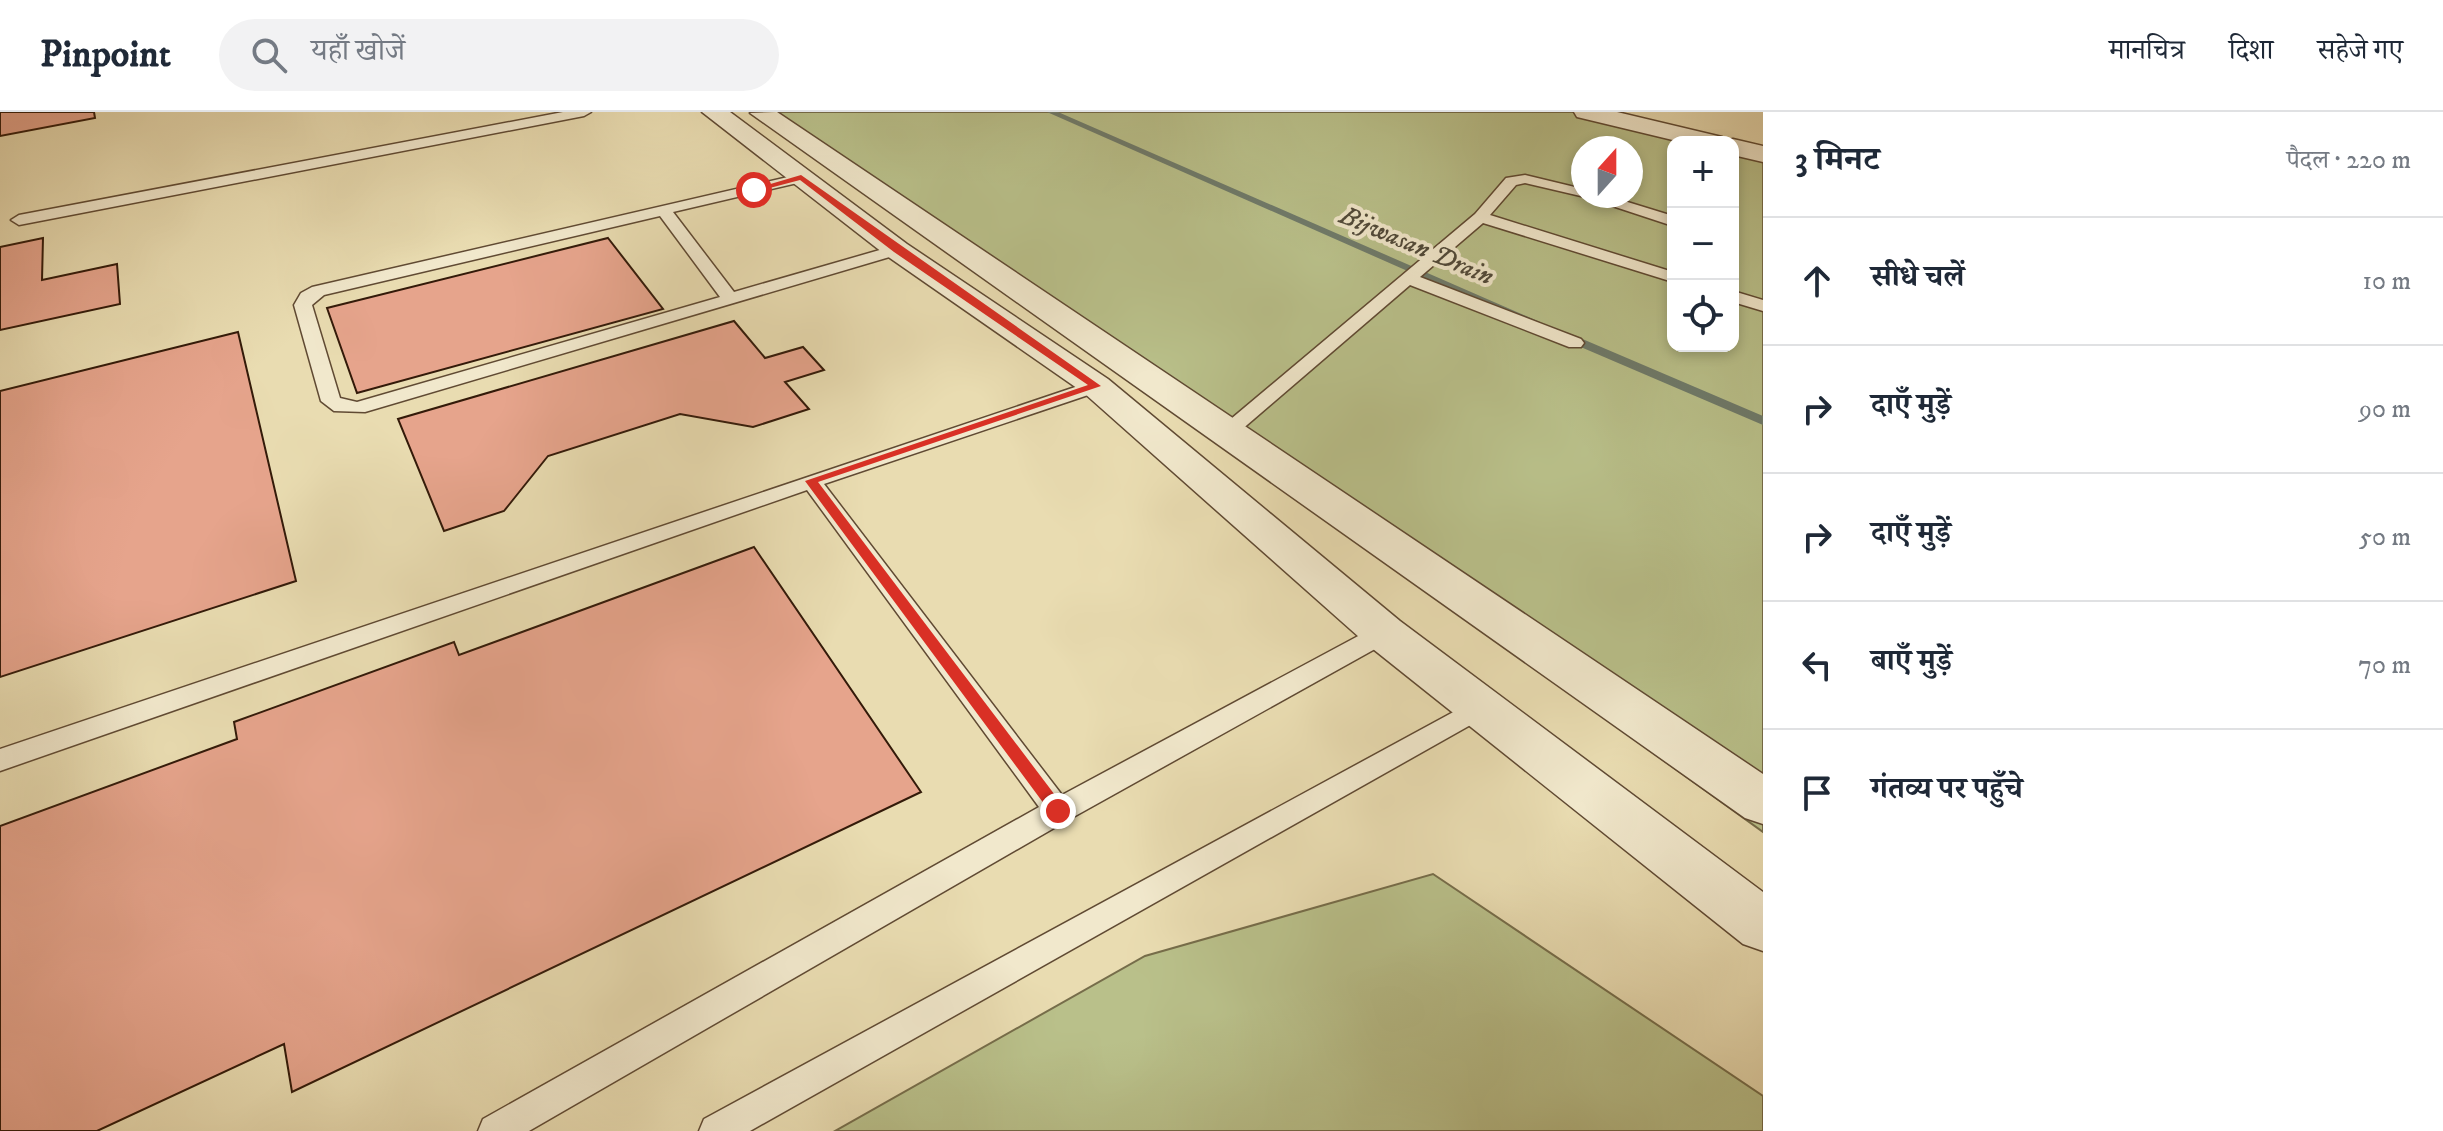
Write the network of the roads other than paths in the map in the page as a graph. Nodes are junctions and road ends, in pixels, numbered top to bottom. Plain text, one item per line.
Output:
1 (584, 112) edge
2 (714, 112) edge
3 (760, 112) edge
4 (1586, 112) edge
5 (1688, 136) edge
6 (1739, 148) edge
7 (1763, 154) edge
8 (801, 178) junction
9 (1571, 190) edge
10 (1631, 208) edge
11 (665, 212) junction
12 (1480, 217) junction
13 (1667, 219) edge
14 (19, 220) dead end
15 (897, 250) junction
16 (1667, 275) edge
17 (1408, 278) junction
18 (1739, 298) edge
19 (731, 300) junction
20 (1763, 306) edge
21 (1575, 343) dead end
22 (1096, 386) junction
23 (1226, 433) junction
24 (811, 481) junction
25 (1384, 633) junction
26 (1481, 707) junction
27 (0, 760) edge
28 (1763, 802) edge
29 (1058, 811) junction
30 (1763, 925) edge
31 (495, 1131) edge
32 (716, 1131) edge

1 - 14 lane
2 - 8 street
3 - 23 street
4 - 5 street
6 - 7 street
8 - 11 lane
8 - 15 street
9 - 12 lane
10 - 13 lane
11 - 19 lane
11 - 19 lane
12 - 16 lane
12 - 17 lane
15 - 19 lane
15 - 22 street
17 - 21 lane
17 - 23 lane
18 - 20 lane
22 - 24 lane
22 - 25 street
23 - 28 street
24 - 27 lane
24 - 29 lane
25 - 26 street
25 - 29 lane
26 - 30 street
26 - 32 lane
29 - 31 lane

